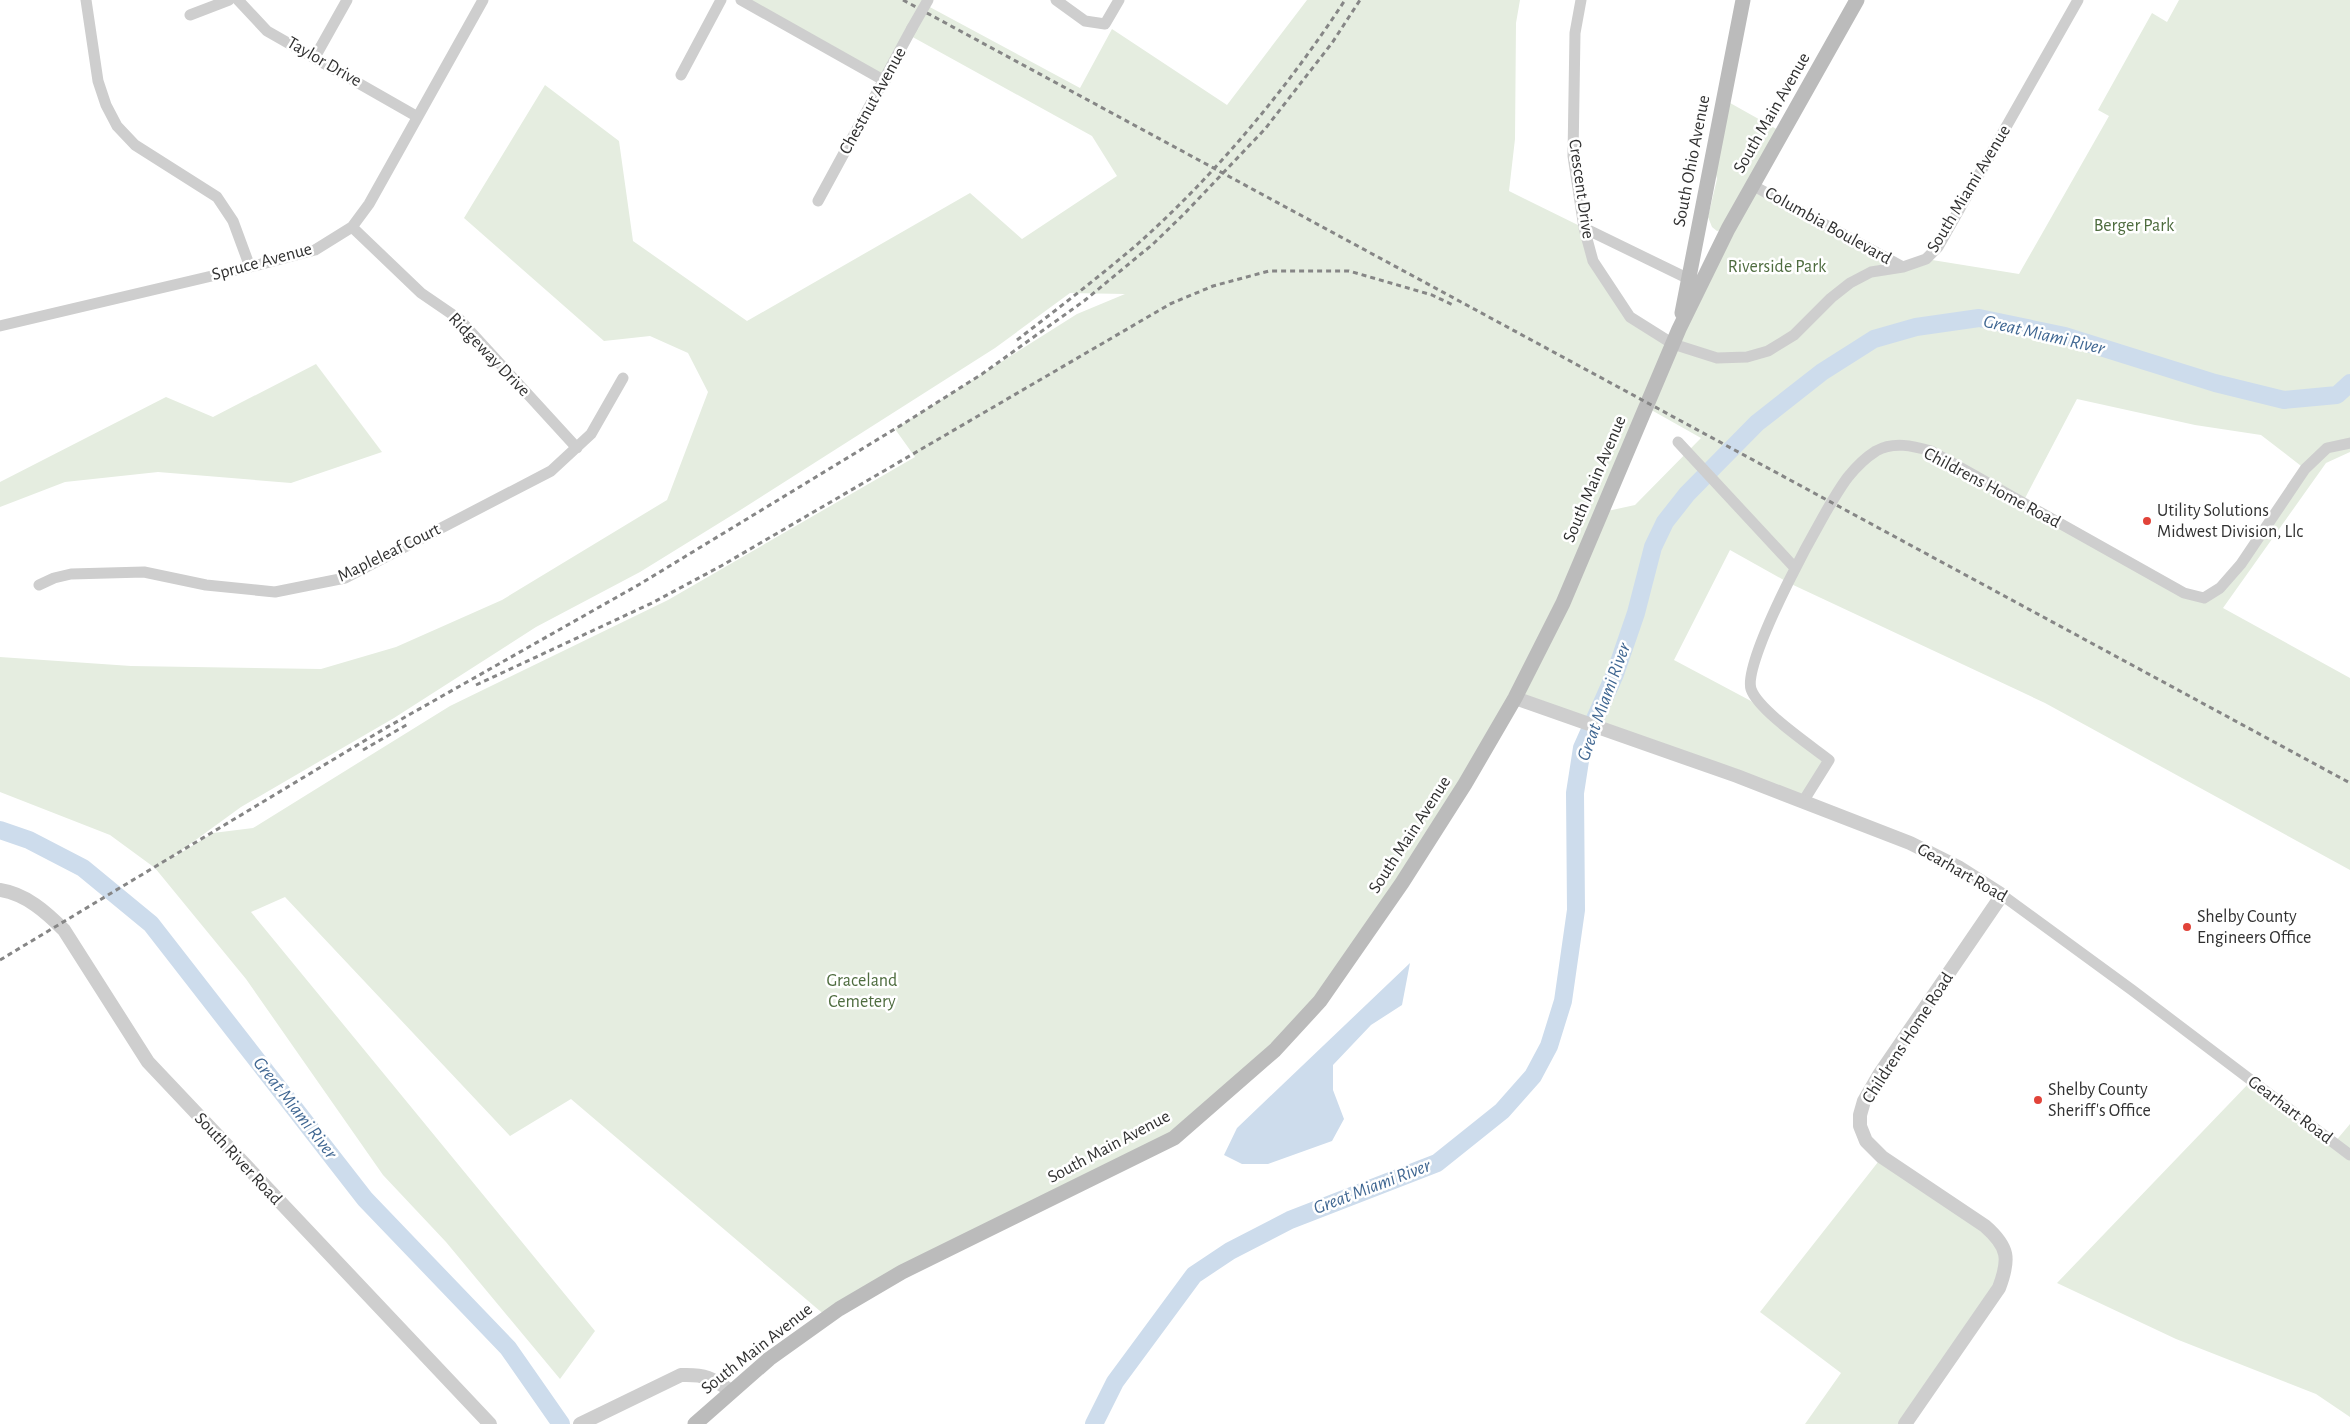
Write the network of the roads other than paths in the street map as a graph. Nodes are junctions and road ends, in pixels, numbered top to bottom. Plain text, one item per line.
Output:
1 (86, 0) edge
2 (229, 0) edge
3 (238, 0) edge
4 (347, 0) edge
5 (482, 0) edge
6 (721, 0) edge
7 (741, 0) edge
8 (928, 0) edge
9 (1056, 0) edge
10 (1119, 0) edge
11 (1581, 0) edge
12 (1743, 0) edge
13 (1857, 0) edge
14 (2078, 0) edge
15 (190, 15) dead end
16 (315, 57) junction
17 (681, 75) dead end
18 (885, 81) junction
19 (416, 116) junction
20 (1752, 185) junction
21 (818, 201) dead end
22 (352, 227) junction
23 (1584, 228) junction
24 (250, 267) junction
25 (1903, 267) junction
26 (1694, 281) junction
27 (0, 325) edge
28 (1673, 344) junction
29 (623, 378) dead end
30 (1678, 442) dead end
31 (2350, 442) edge
32 (577, 448) junction
33 (1796, 568) junction
34 (39, 585) dead end
35 (1515, 698) junction
36 (1804, 800) junction
37 (0, 890) edge
38 (2002, 895) junction
39 (2350, 1155) edge
40 (731, 1391) junction
41 (490, 1424) edge
42 (580, 1424) edge
43 (694, 1424) edge
44 (1905, 1424) edge

1 - 24 street
2 - 15 street
3 - 16 street, Taylor Drive
4 - 16 street
5 - 19 street, Spruce Avenue
6 - 17 street
7 - 18 street
8 - 18 street, Chestnut Avenue, bridge
9 - 10 street
11 - 23 street, Crescent Drive
12 - 26 main road, South Ohio Avenue
13 - 20 main road, South Main Avenue
14 - 25 street, South Miami Avenue
16 - 19 street, Taylor Drive
18 - 21 street, Chestnut Avenue
19 - 22 street, Spruce Avenue
20 - 25 street, Columbia Boulevard
20 - 26 main road, South Main Avenue
22 - 24 street, Spruce Avenue
22 - 32 street, Ridgeway Drive
23 - 26 street
23 - 28 street, Crescent Drive
24 - 27 street, Spruce Avenue
25 - 28 street, South Miami Avenue
26 - 28 main road, South Main Avenue
28 - 35 main road, South Main Avenue
29 - 32 street, Mapleleaf Court
30 - 33 street
31 - 33 street, Childrens Home Road
32 - 34 street, Mapleleaf Court
33 - 36 street, Childrens Home Road
35 - 36 street, Gearhart Road
35 - 40 main road, South Main Avenue
36 - 38 street, Gearhart Road
37 - 41 street, South River Road
38 - 39 street, Gearhart Road
38 - 44 street, Childrens Home Road
40 - 42 street
40 - 43 main road, South Main Avenue

